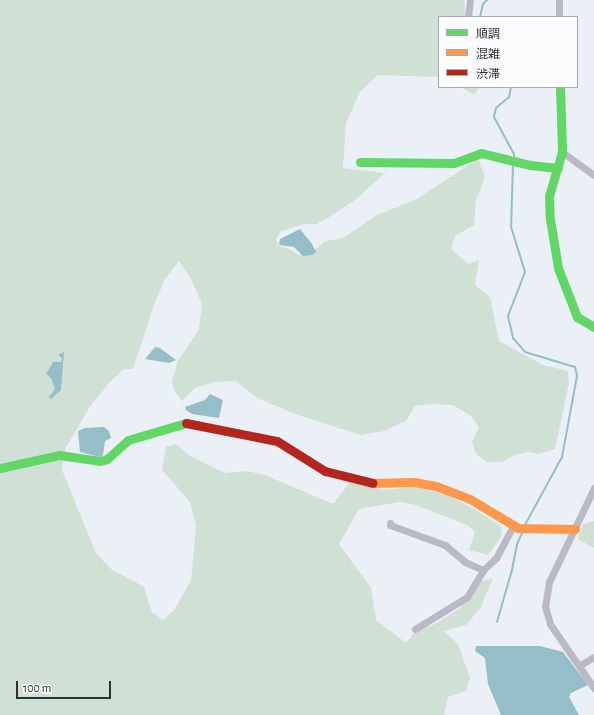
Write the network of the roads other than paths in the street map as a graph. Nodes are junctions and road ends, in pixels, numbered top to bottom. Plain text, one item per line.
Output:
1 (470, 0) edge
2 (559, 0) edge
3 (468, 16) edge
4 (559, 16) edge
5 (560, 88) edge
6 (562, 152) junction
7 (360, 162) dead end
8 (558, 168) junction
9 (594, 175) edge
10 (594, 326) edge
11 (0, 468) edge
12 (594, 488) edge
13 (390, 523) dead end
14 (520, 528) junction
15 (575, 529) junction
16 (483, 570) junction
17 (415, 629) dead end
18 (594, 657) edge
19 (580, 665) junction
20 (594, 688) edge

1 - 3 street
2 - 4 street
5 - 6 street
6 - 8 street
6 - 9 street
7 - 8 street
8 - 10 street
11 - 14 street
12 - 15 street
13 - 16 street
14 - 15 street
14 - 16 street
15 - 19 street
16 - 17 street
18 - 19 street
19 - 20 street

